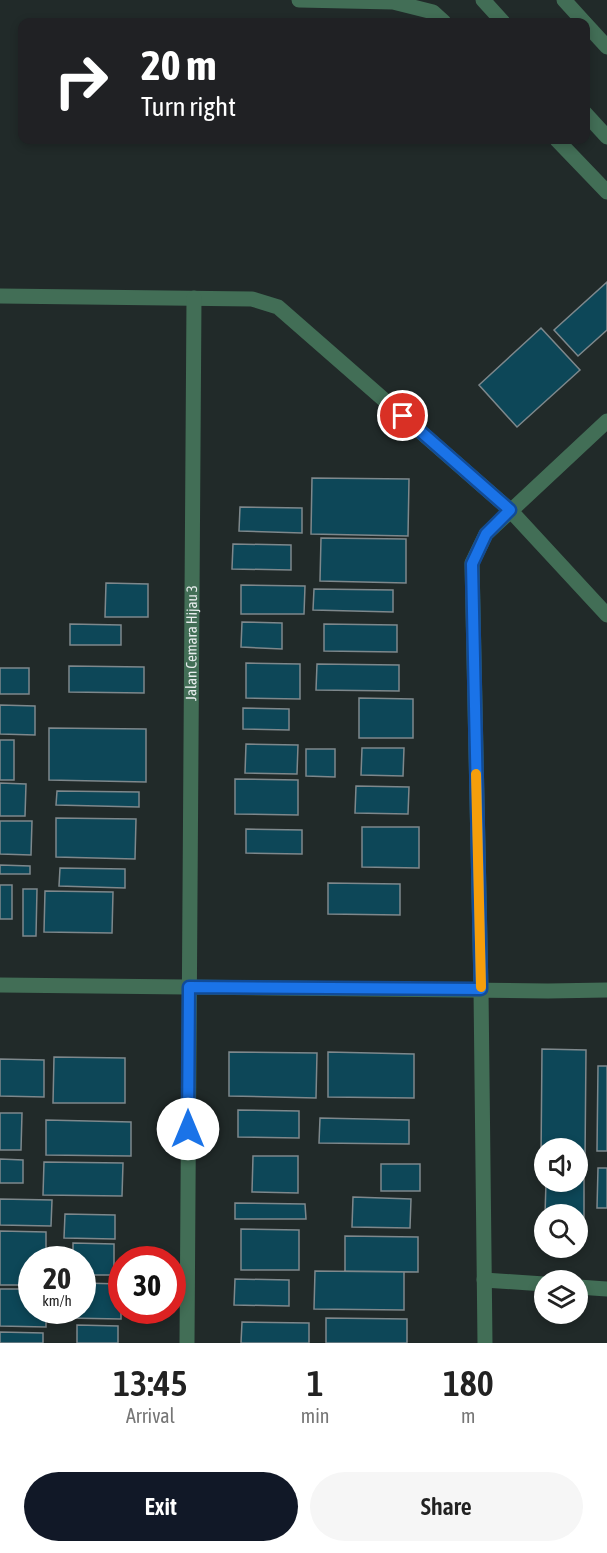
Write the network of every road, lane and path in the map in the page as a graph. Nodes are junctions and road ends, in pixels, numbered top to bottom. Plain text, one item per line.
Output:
1 (299, 0) edge
2 (483, 0) edge
3 (564, 0) edge
4 (440, 18) edge
5 (499, 18) edge
6 (580, 18) edge
7 (590, 28) edge
8 (607, 47) edge
9 (590, 118) edge
10 (607, 137) edge
11 (561, 144) edge
12 (607, 192) edge
13 (0, 296) edge
14 (194, 297) junction
15 (607, 421) edge
16 (510, 510) junction
17 (607, 615) edge
18 (0, 985) edge
19 (189, 987) junction
20 (481, 989) junction
21 (607, 990) edge
22 (484, 1280) junction
23 (534, 1283) edge
24 (588, 1288) edge
25 (607, 1289) edge
26 (187, 1343) edge
27 (485, 1343) edge

1 - 4 street
2 - 5 street
3 - 6 street
7 - 8 street
9 - 10 street
11 - 12 street
13 - 14 street
14 - 16 street
14 - 19 street, Jalan Cemara Hijau 3
15 - 16 street
16 - 17 street
16 - 20 street
18 - 19 street
19 - 20 street
19 - 26 street, Jalan Cemara Hijau 3
20 - 21 street
20 - 22 street
22 - 23 street
22 - 27 street
24 - 25 street

